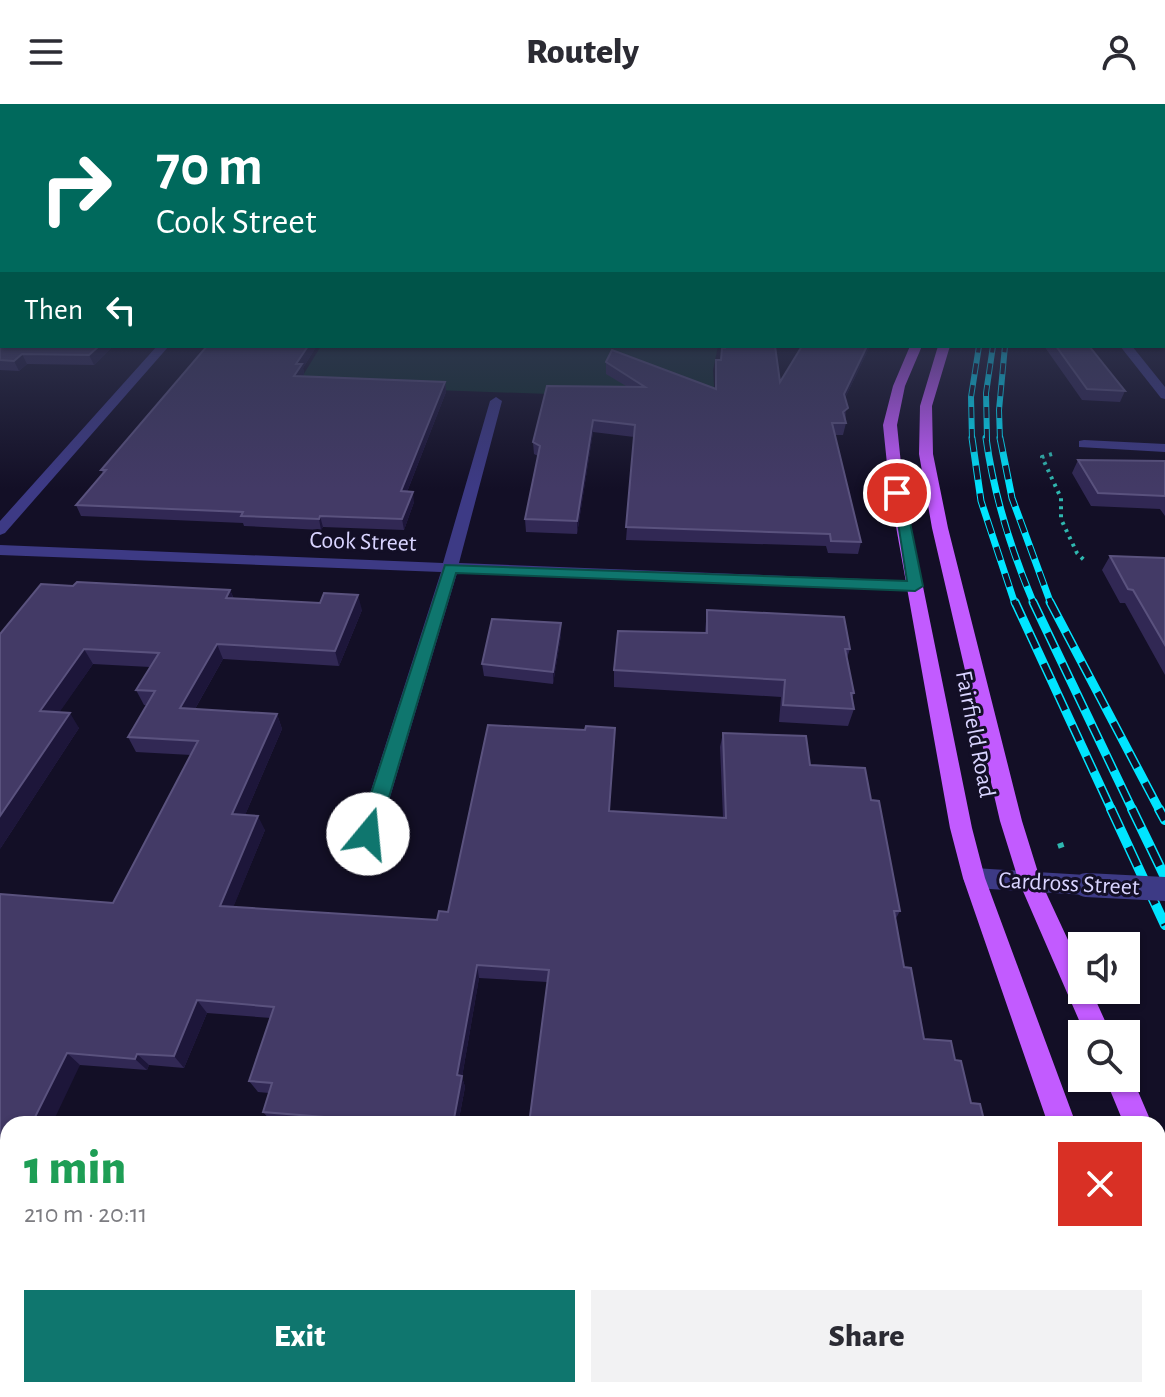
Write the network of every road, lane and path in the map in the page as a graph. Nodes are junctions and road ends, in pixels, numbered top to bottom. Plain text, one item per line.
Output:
1 (143, 368) edge
2 (907, 368) edge
3 (937, 368) edge
4 (1144, 368) edge
5 (1165, 395) edge
6 (496, 401) dead end
7 (1084, 444) dead end
8 (1165, 448) edge
9 (1052, 454) dead end
10 (0, 530) edge
11 (0, 550) edge
12 (1086, 562) dead end
13 (450, 568) junction
14 (915, 586) junction
15 (368, 834) dead end
16 (974, 878) junction
17 (1030, 882) junction
18 (1165, 889) edge
19 (1092, 1020) edge
20 (1124, 1092) edge
21 (1059, 1116) edge
22 (1135, 1116) edge

1 - 10 street
2 - 14 main road, Fairfield Road
3 - 17 main road, Fairfield Road
4 - 5 street
6 - 13 street
7 - 8 street
9 - 12 path
11 - 13 street, Cook Street
13 - 14 street, Cook Street
13 - 15 street
14 - 16 main road, Fairfield Road
16 - 17 street, Cardross Street
16 - 21 main road, Fairfield Road
17 - 18 street, Cardross Street, bridge
17 - 19 main road, Fairfield Road
20 - 22 main road

